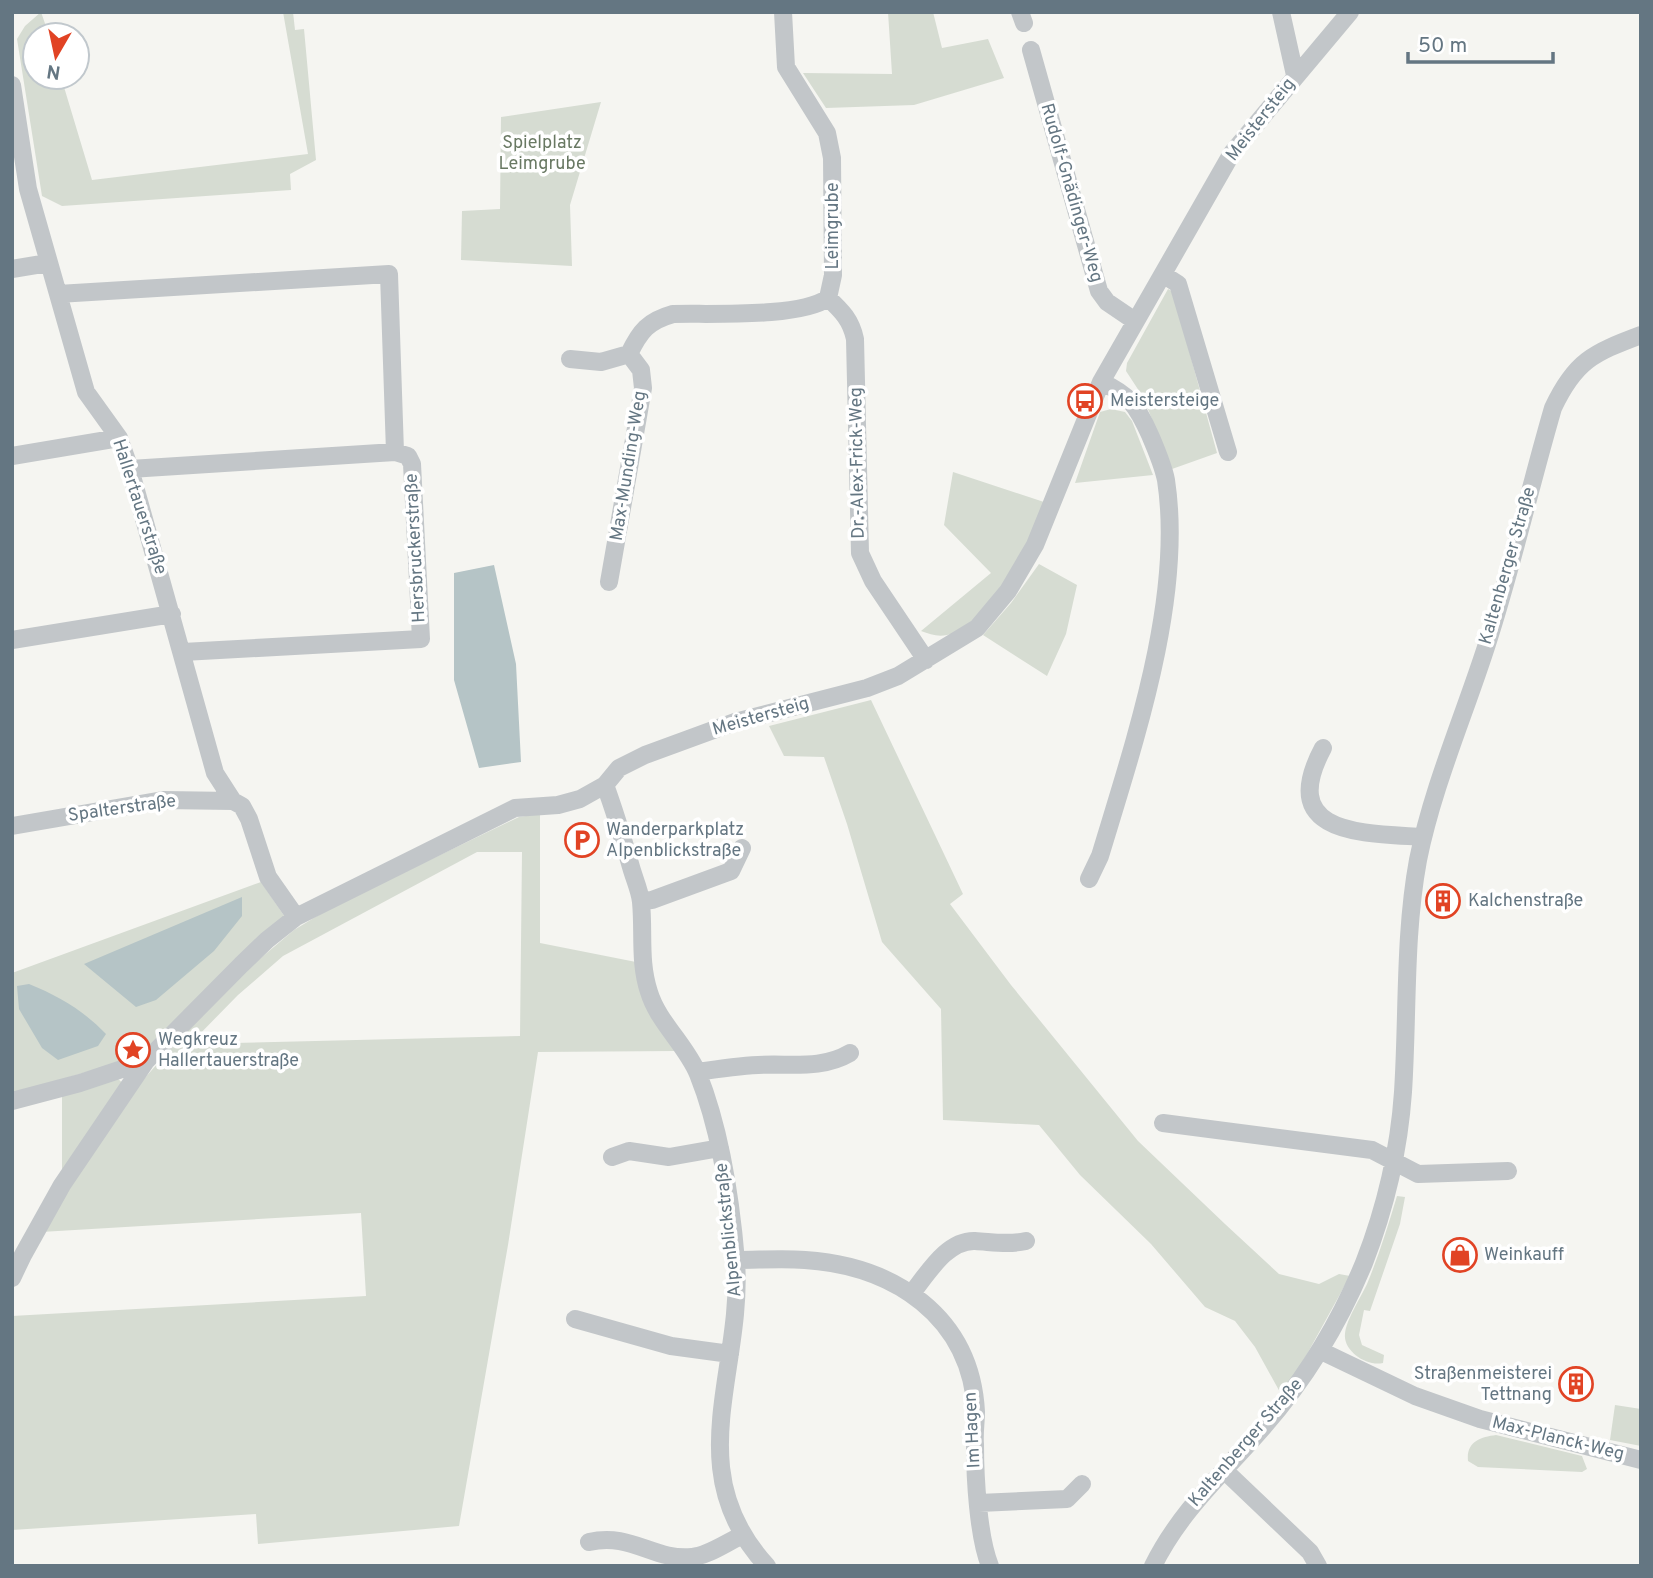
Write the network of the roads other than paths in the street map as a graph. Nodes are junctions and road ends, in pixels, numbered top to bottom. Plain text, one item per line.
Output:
1 (783, 12) edge
2 (1281, 12) edge
3 (1350, 12) edge
4 (1031, 50) dead end
5 (1295, 75) junction
6 (12, 85) edge
7 (48, 263) junction
8 (12, 269) edge
9 (1164, 275) junction
10 (58, 294) junction
11 (828, 298) junction
12 (1135, 321) junction
13 (1641, 335) edge
14 (629, 354) junction
15 (570, 359) dead end
16 (1101, 382) junction
17 (119, 438) junction
18 (395, 452) junction
19 (1228, 452) dead end
20 (12, 456) edge
21 (130, 469) junction
22 (609, 582) dead end
23 (172, 614) junction
24 (12, 640) edge
25 (183, 652) junction
26 (926, 660) junction
27 (1323, 748) dead end
28 (605, 786) junction
29 (233, 801) junction
30 (12, 826) edge
31 (1423, 837) junction
32 (742, 848) dead end
33 (1089, 879) dead end
34 (641, 901) junction
35 (296, 917) junction
36 (850, 1053) dead end
37 (146, 1061) junction
38 (697, 1072) junction
39 (12, 1101) edge
40 (1163, 1123) dead end
41 (720, 1148) junction
42 (612, 1157) dead end
43 (1393, 1161) junction
44 (1508, 1171) dead end
45 (1026, 1241) dead end
46 (736, 1260) junction
47 (12, 1278) edge
48 (912, 1293) junction
49 (575, 1319) dead end
50 (1321, 1351) junction
51 (730, 1354) junction
52 (1641, 1460) edge
53 (1224, 1470) junction
54 (1082, 1484) dead end
55 (979, 1503) junction
56 (743, 1535) junction
57 (589, 1542) dead end
58 (767, 1566) edge
59 (990, 1566) edge
60 (1153, 1566) edge
61 (1318, 1566) edge

1 - 11 street, Leimgrube
2 - 5 street
3 - 5 street, Meistersteig
4 - 12 street, Rudolf-Gnädinger-Weg
5 - 9 street, Meistersteig
6 - 7 street, Hallertauerstraße
7 - 8 street
7 - 10 street, Hallertauerstraße
9 - 12 street, Meistersteig
9 - 19 street
10 - 17 street, Hallertauerstraße
10 - 18 street
11 - 14 street
11 - 26 street, Dr.-Alex-Frick-Weg
12 - 16 street, Meistersteig
13 - 31 street, Kaltenberger Straße
14 - 15 street
14 - 22 street, Max-Munding-Weg
16 - 26 street, Meistersteig
16 - 33 street
17 - 20 street
17 - 21 street, Hallertauerstraße
18 - 21 street, Hersbruckerstraße
18 - 25 street, Hersbruckerstraße
21 - 23 street, Hallertauerstraße
23 - 24 street
23 - 25 street, Hallertauerstraße
25 - 29 street, Hallertauerstraße
26 - 28 street, Meistersteig
27 - 31 street
28 - 34 street, Alpenblickstraße
28 - 35 street, Meistersteig
29 - 30 street, Spalterstraße
29 - 35 street, Hallertauerstraße
31 - 43 street, Kaltenberger Straße
32 - 34 street
34 - 38 street, Alpenblickstraße
35 - 37 street, Meistersteig
36 - 38 street
37 - 39 street
37 - 47 street, Meistersteig
38 - 41 street, Alpenblickstraße
40 - 43 street
41 - 42 street, Alpenblickstraße
41 - 46 street, Alpenblickstraße
43 - 44 street
43 - 50 street, Kaltenberger Straße
45 - 48 street
46 - 48 street, Im Hagen
46 - 51 street, Alpenblickstraße
48 - 55 street, Im Hagen
49 - 51 street
50 - 52 street, Max-Planck-Weg
50 - 53 street, Kaltenberger Straße
51 - 56 street, Alpenblickstraße
53 - 60 street, Kaltenberger Straße
53 - 61 street
54 - 55 street
55 - 59 street, Im Hagen
56 - 57 street
56 - 58 street, Alpenblickstraße

